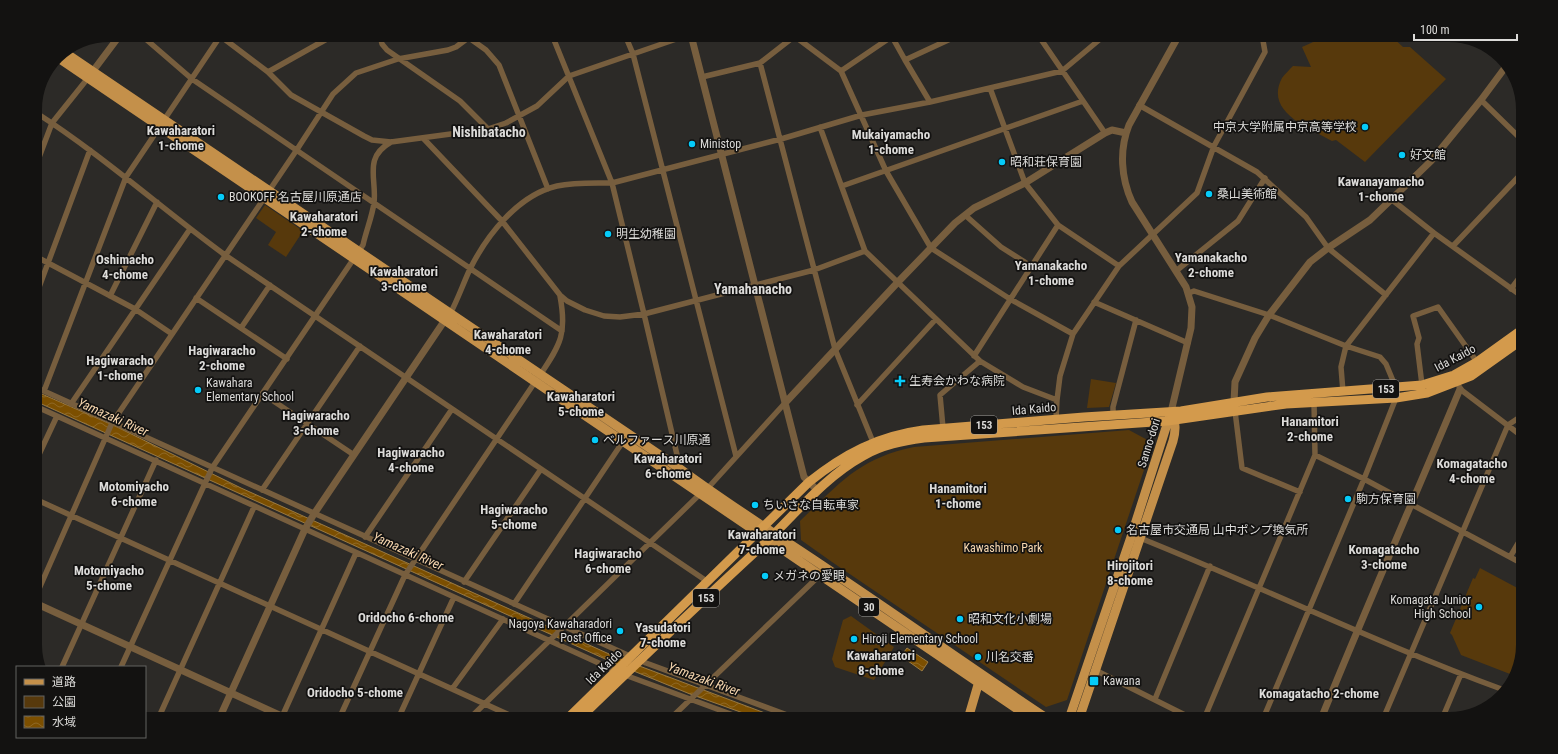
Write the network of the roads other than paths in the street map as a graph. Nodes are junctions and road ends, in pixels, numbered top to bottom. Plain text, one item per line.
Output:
1 (115, 42) edge
2 (148, 42) edge
3 (216, 42) edge
4 (229, 42) edge
5 (322, 42) edge
6 (382, 42) edge
7 (461, 42) edge
8 (474, 42) edge
9 (555, 42) edge
10 (628, 42) edge
11 (669, 42) edge
12 (692, 42) edge
13 (787, 42) edge
14 (803, 42) edge
15 (883, 42) edge
16 (896, 42) edge
17 (944, 42) edge
18 (1043, 42) edge
19 (1097, 42) edge
20 (1176, 42) edge
21 (1263, 42) edge
22 (633, 54) junction
23 (69, 56) edge
24 (398, 59) junction
25 (905, 60) junction
26 (63, 61) edge
27 (760, 63) junction
28 (1503, 70) edge
29 (841, 71) junction
30 (1062, 71) junction
31 (268, 72) junction
32 (90, 75) junction
33 (569, 76) junction
34 (702, 77) junction
35 (192, 79) junction
36 (990, 88) junction
37 (1481, 100) junction
38 (1083, 101) junction
39 (930, 102) junction
40 (1139, 105) junction
41 (321, 113) junction
42 (862, 115) junction
43 (519, 116) junction
44 (42, 117) edge
45 (52, 123) junction
46 (161, 124) junction
47 (820, 127) junction
48 (488, 129) junction
49 (1005, 129) junction
50 (1105, 133) junction
51 (1126, 133) junction
52 (1516, 134) edge
53 (422, 138) junction
54 (781, 139) junction
55 (391, 142) junction
56 (1214, 146) junction
57 (42, 149) edge
58 (90, 150) junction
59 (296, 151) junction
60 (722, 154) junction
61 (662, 170) junction
62 (886, 171) junction
63 (126, 177) junction
64 (1265, 178) junction
65 (1516, 179) edge
66 (612, 183) junction
67 (1025, 183) junction
68 (842, 186) junction
69 (548, 189) junction
70 (266, 194) junction
71 (1391, 199) junction
72 (157, 202) junction
73 (374, 203) junction
74 (965, 215) junction
75 (502, 221) junction
76 (1058, 225) junction
77 (190, 229) junction
78 (1434, 233) junction
79 (1153, 235) junction
80 (1453, 246) junction
81 (932, 248) junction
82 (1328, 248) junction
83 (865, 251) junction
84 (225, 255) junction
85 (357, 255) junction
86 (42, 260) edge
87 (48, 263) junction
88 (1031, 266) junction
89 (1119, 266) junction
90 (470, 268) junction
91 (814, 270) junction
92 (1176, 271) junction
93 (42, 279) edge
94 (898, 282) junction
95 (1516, 282) edge
96 (86, 283) junction
97 (755, 284) junction
98 (270, 285) junction
99 (1511, 289) junction
100 (1516, 292) edge
101 (1189, 293) junction
102 (560, 295) junction
103 (1386, 295) junction
104 (110, 296) junction
105 (196, 298) junction
106 (1010, 299) junction
107 (695, 300) junction
108 (1094, 302) junction
109 (136, 309) junction
110 (644, 314) junction
111 (1269, 315) junction
112 (316, 316) junction
113 (447, 317) junction
114 (936, 319) junction
115 (1136, 320) junction
116 (241, 328) junction
117 (562, 331) junction
118 (172, 334) junction
119 (1073, 334) junction
120 (1516, 334) edge
121 (1188, 342) junction
122 (1516, 344) edge
123 (360, 346) junction
124 (1346, 346) junction
125 (835, 349) junction
126 (974, 356) junction
127 (287, 359) junction
128 (980, 361) junction
129 (1477, 362) junction
130 (406, 378) junction
131 (538, 378) junction
132 (1457, 382) junction
133 (1422, 385) junction
134 (1396, 388) junction
135 (44, 391) joint
136 (1343, 392) junction
137 (263, 394) junction
138 (1396, 398) junction
139 (1057, 400) junction
140 (1314, 402) junction
141 (786, 403) junction
142 (71, 404) junction
143 (858, 405) junction
144 (1235, 407) junction
145 (42, 409) edge
146 (452, 409) junction
147 (1171, 412) junction
148 (1113, 415) junction
149 (57, 416) junction
150 (1056, 419) junction
151 (1516, 419) edge
152 (1172, 421) junction
153 (112, 423) junction
154 (307, 424) junction
155 (1508, 425) junction
156 (943, 428) junction
157 (1516, 431) edge
158 (625, 438) junction
159 (106, 439) junction
160 (496, 439) junction
161 (873, 442) junction
162 (42, 448) edge
163 (354, 455) junction
164 (1315, 455) junction
165 (736, 456) junction
166 (156, 460) junction
167 (212, 468) junction
168 (679, 468) junction
169 (541, 469) junction
170 (1364, 479) junction
171 (809, 482) junction
172 (205, 484) junction
173 (262, 490) junction
174 (818, 490) junction
175 (703, 491) junction
176 (1300, 492) junction
177 (585, 498) junction
178 (42, 502) edge
179 (1412, 505) junction
180 (254, 507) junction
181 (314, 514) junction
182 (72, 516) junction
183 (305, 529) junction
184 (761, 530) junction
185 (1462, 532) junction
186 (122, 537) junction
187 (365, 537) junction
188 (771, 537) junction
189 (1140, 538) junction
190 (651, 542) junction
191 (1516, 547) edge
192 (356, 553) junction
193 (1510, 557) junction
194 (414, 560) junction
195 (1516, 560) edge
196 (170, 561) junction
197 (1210, 566) junction
198 (405, 574) junction
199 (820, 574) junction
200 (42, 582) edge
201 (464, 582) junction
202 (708, 582) junction
203 (220, 583) junction
204 (1260, 589) junction
205 (454, 597) junction
206 (514, 604) junction
207 (42, 606) edge
208 (270, 606) junction
209 (1308, 609) junction
210 (503, 620) junction
211 (82, 624) junction
212 (564, 627) junction
213 (321, 630) junction
214 (1357, 630) junction
215 (550, 640) junction
216 (130, 646) junction
217 (370, 652) junction
218 (1411, 653) junction
219 (635, 659) junction
220 (62, 666) edge
221 (121, 666) edge
222 (181, 669) junction
223 (1095, 670) junction
224 (621, 673) junction
225 (418, 674) junction
226 (1461, 674) junction
227 (980, 679) junction
228 (705, 685) junction
229 (1500, 688) edge
230 (452, 689) junction
231 (231, 694) junction
232 (691, 699) junction
233 (1155, 699) junction
234 (485, 704) junction
235 (161, 712) edge
236 (222, 712) edge
237 (270, 712) edge
238 (286, 712) edge
239 (342, 712) edge
240 (401, 712) edge
241 (476, 712) edge
242 (503, 712) edge
243 (576, 712) edge
244 (585, 712) edge
245 (677, 712) edge
246 (725, 712) edge
247 (779, 712) edge
248 (970, 712) edge
249 (1023, 712) edge
250 (1036, 712) edge
251 (1071, 712) edge
252 (1081, 712) edge
253 (1180, 712) edge
254 (1207, 712) edge
255 (1266, 712) edge
256 (1324, 712) edge
257 (1386, 712) edge
258 (1445, 712) edge

1 - 32 street
2 - 35 street
3 - 35 street
4 - 31 street
5 - 31 street
6 - 24 street
7 - 24 street
8 - 43 street
9 - 33 street
10 - 22 street
11 - 22 street
12 - 34 street
13 - 27 street
14 - 29 street
15 - 29 street
16 - 25 street
17 - 25 street
18 - 30 street
19 - 30 street
20 - 40 street
21 - 56 street
22 - 33 street
22 - 61 street
23 - 32 main road, 30
24 - 41 street
24 - 48 street
25 - 39 street
26 - 32 main road, 30
27 - 34 street
27 - 54 street
28 - 37 street
29 - 42 street
30 - 36 street
30 - 38 street
31 - 41 street
32 - 45 street
32 - 46 main road, 30
33 - 43 street
33 - 66 street
34 - 60 street
35 - 46 street
35 - 59 street
36 - 39 street
36 - 49 street
37 - 52 street
37 - 71 street
38 - 49 street
38 - 50 street
39 - 42 street
40 - 51 street
40 - 56 street
41 - 55 street
41 - 59 street
42 - 47 street
42 - 62 street
43 - 48 street
43 - 69 street
44 - 45 street
45 - 57 street
45 - 58 street
46 - 63 street
46 - 70 main road, 30
47 - 54 street
47 - 68 street
48 - 53 street
49 - 62 street
49 - 67 street
50 - 51 street
50 - 67 street
51 - 79 street
53 - 55 street
53 - 75 street
54 - 60 street
54 - 91 street
55 - 73 street
56 - 64 street
56 - 79 street
58 - 63 street
58 - 87 street
59 - 70 street
59 - 73 street
60 - 61 street
60 - 97 street
61 - 66 street
61 - 107 street
62 - 68 street
62 - 81 street
63 - 72 street
63 - 96 street
64 - 82 street
64 - 92 street
65 - 80 street
66 - 69 street
66 - 110 street
67 - 74 street
67 - 76 street
68 - 83 street
69 - 75 street
70 - 84 street
70 - 85 main road, 30
71 - 78 street
71 - 82 street
72 - 77 street
72 - 104 street
73 - 85 street
73 - 90 street
74 - 81 street
74 - 88 street
75 - 90 street
75 - 102 street
76 - 88 street
76 - 89 street
77 - 84 street
77 - 109 street
78 - 80 street
78 - 103 street
79 - 89 street
79 - 92 street
80 - 99 street
81 - 94 street
81 - 106 street
82 - 103 street
82 - 111 street
83 - 91 street
83 - 94 street
84 - 98 street
84 - 105 street
85 - 112 street
85 - 113 main road, 30
86 - 87 street
87 - 93 street
87 - 96 street
88 - 106 street
89 - 108 street
90 - 113 street
90 - 117 street
91 - 97 street
91 - 125 street
92 - 101 street
94 - 114 street
94 - 125 street
95 - 99 street
96 - 104 street
96 - 135 street
97 - 107 street
97 - 141 street
98 - 112 street
98 - 116 street
99 - 100 street
101 - 111 street
101 - 121 street
102 - 110 street
102 - 117 street
103 - 124 street
104 - 109 street
105 - 116 street
105 - 118 street
106 - 119 street
106 - 126 street
107 - 110 street
107 - 165 street
108 - 115 street
108 - 119 street
109 - 118 street
109 - 142 street
110 - 168 street
111 - 124 street
111 - 144 street
112 - 123 street
112 - 127 street
113 - 130 street
113 - 131 main road, 30
114 - 126 street
114 - 143 street
115 - 121 street
115 - 148 street
116 - 127 street
117 - 131 street
118 - 153 street
119 - 139 street
120 - 129 highway, Ida Kaido / 153
121 - 147 street
122 - 132 highway, Ida Kaido / 153
123 - 130 street
123 - 154 street
124 - 134 street
124 - 136 street
125 - 141 street
125 - 143 street
126 - 128 street
127 - 137 street
128 - 139 street
128 - 156 street
129 - 132 highway, Ida Kaido / 153
129 - 133 street
130 - 146 street
130 - 163 street
131 - 158 main road, 30
131 - 160 street
132 - 133 highway, Ida Kaido / 153
132 - 138 highway, Ida Kaido / 153
132 - 155 street
132 - 179 street
133 - 134 highway, Ida Kaido / 153
134 - 136 highway, Ida Kaido / 153
135 - 142 street
136 - 144 highway, Ida Kaido / 153
137 - 154 street
137 - 167 street
138 - 140 highway, Ida Kaido / 153
138 - 170 street
139 - 150 street
140 - 144 highway, Ida Kaido / 153
140 - 164 street
141 - 165 street
141 - 171 street
142 - 153 street
143 - 161 street
144 - 147 highway, Ida Kaido / 153
144 - 152 highway, Ida Kaido / 153
144 - 176 street
145 - 149 street
146 - 160 street
146 - 187 street
147 - 148 highway, Ida Kaido / 153
147 - 152 main road, Sanno-dori
148 - 150 highway, Ida Kaido / 153
149 - 159 street
149 - 162 street
150 - 156 highway, Ida Kaido / 153
151 - 155 street
152 - 174 highway, Ida Kaido / 153
152 - 189 main road, Sanno-dori
152 - 251 main road, Sanno-dori
153 - 159 street
153 - 167 street
154 - 163 street
154 - 173 street
155 - 157 street
155 - 185 street
156 - 161 highway, Ida Kaido / 153
158 - 168 main road, 30
158 - 175 main road, 30
158 - 177 street
159 - 166 street
159 - 182 street
160 - 169 street
160 - 194 street
161 - 171 highway, Ida Kaido / 153
163 - 181 street
164 - 170 street
164 - 176 street
165 - 175 street
166 - 172 street
166 - 186 street
167 - 172 street
167 - 173 street
168 - 175 main road, 30
169 - 177 street
169 - 201 street
170 - 179 street
170 - 209 street
171 - 174 street
171 - 184 highway, Ida Kaido / 153
172 - 180 street
172 - 196 street
173 - 181 street
174 - 188 highway, Ida Kaido / 153
175 - 184 main road, 30
175 - 190 street
176 - 204 street
177 - 190 street
177 - 206 street
178 - 182 street
179 - 185 street
179 - 214 street
180 - 183 street
180 - 203 street
181 - 183 street
181 - 187 street
182 - 186 street
182 - 200 street
183 - 192 street
183 - 208 street
184 - 188 main road, 30
184 - 202 highway, Ida Kaido / 153
185 - 193 street
185 - 218 street
186 - 196 street
186 - 211 street
187 - 194 street
188 - 199 main road, 30
188 - 219 highway, Ida Kaido / 153
188 - 227 main road, 30
189 - 197 street
189 - 223 main road, Sanno-dori
190 - 202 street
190 - 212 street
191 - 193 street
192 - 198 street
192 - 213 street
193 - 195 street
194 - 198 street
194 - 201 street
196 - 203 street
196 - 216 street
197 - 204 street
197 - 233 street
198 - 205 street
198 - 217 street
199 - 227 main road, 30
199 - 228 street
201 - 206 street
202 - 219 highway, Ida Kaido / 153
203 - 208 street
203 - 222 street
204 - 209 street
204 - 254 street
205 - 210 street
205 - 225 street
206 - 212 street
207 - 211 street
208 - 213 street
208 - 231 street
209 - 214 street
209 - 255 street
210 - 215 street
210 - 230 street
211 - 216 street
211 - 220 street
212 - 215 street
212 - 219 street
213 - 217 street
213 - 238 street
214 - 218 street
214 - 256 street
215 - 224 street
215 - 234 street
216 - 221 street
216 - 222 street
217 - 225 street
217 - 239 street
218 - 226 street
218 - 257 street
219 - 224 highway, Ida Kaido / 153
219 - 228 street
222 - 231 street
222 - 235 street
223 - 233 street
223 - 252 main road, Sanno-dori
224 - 232 street
224 - 243 highway, Ida Kaido / 153
224 - 244 highway, Ida Kaido / 153
225 - 230 street
225 - 240 street
226 - 229 street
226 - 258 street
227 - 248 main road
227 - 249 main road, 30
227 - 250 main road, 30
228 - 232 street
228 - 247 street
230 - 234 street
231 - 236 street
231 - 237 street
232 - 245 street
232 - 246 street
233 - 253 street
234 - 241 street
234 - 242 street

